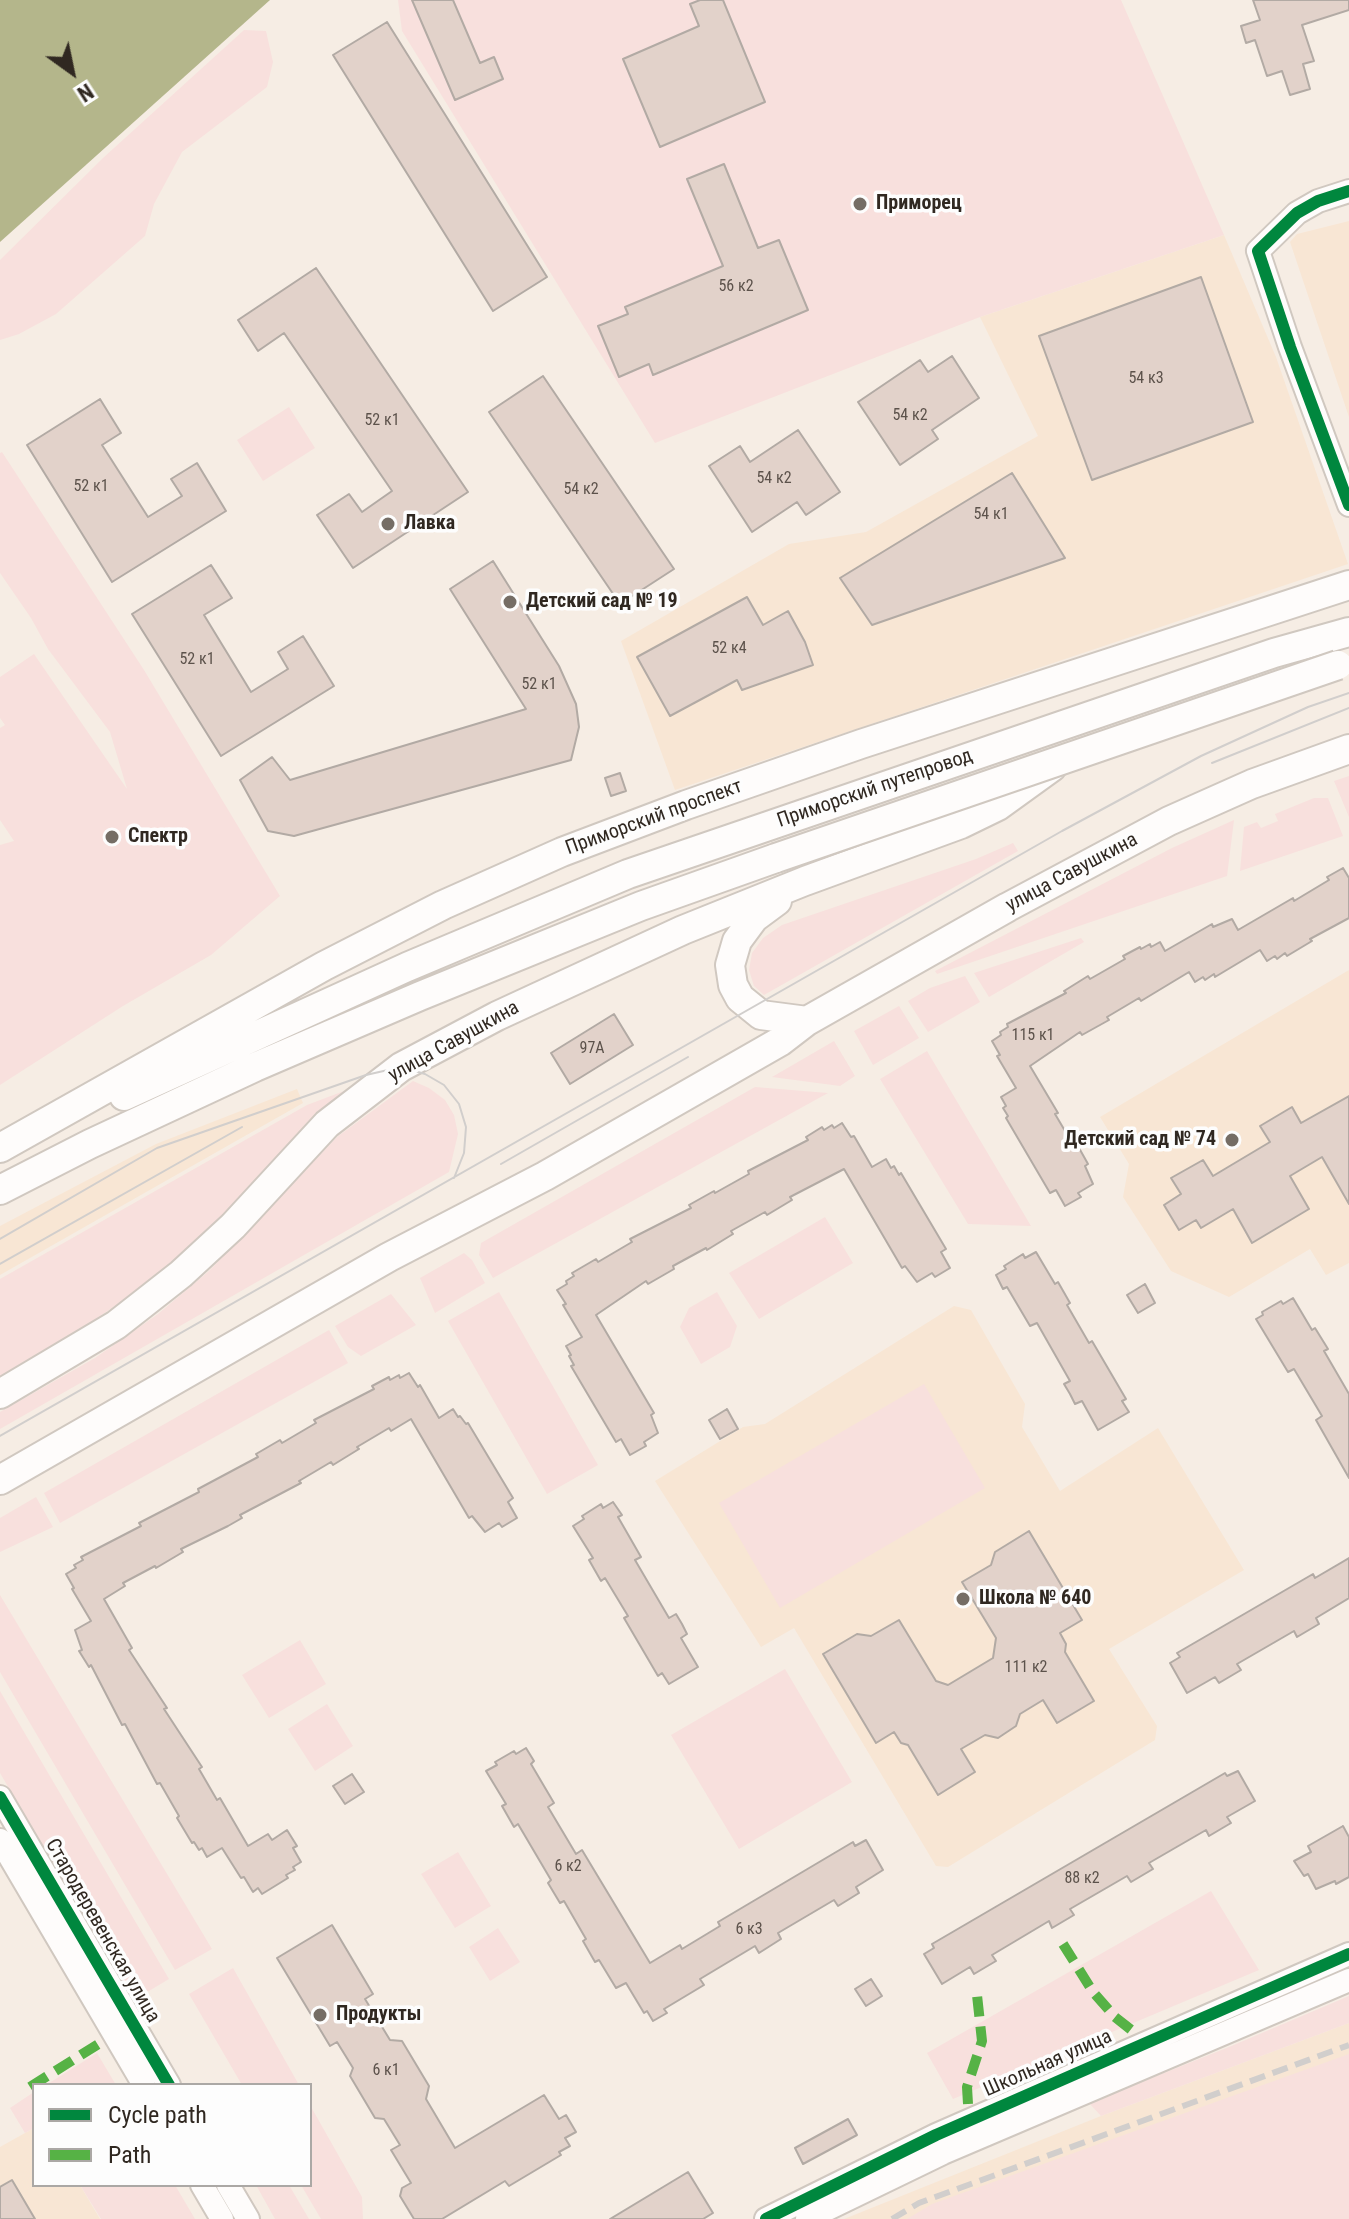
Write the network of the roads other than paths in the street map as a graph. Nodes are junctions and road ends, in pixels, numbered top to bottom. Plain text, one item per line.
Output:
1 (1349, 191) edge
2 (1349, 505) edge
3 (1349, 585) edge
4 (1349, 616) edge
5 (1349, 632) edge
6 (1274, 653) junction
7 (1346, 660) edge
8 (1349, 749) edge
9 (805, 881) junction
10 (407, 967) joint
11 (807, 1021) junction
12 (0, 1151) edge
13 (0, 1190) edge
14 (0, 1394) edge
15 (0, 1480) edge
16 (0, 1797) edge
17 (0, 1840) edge
18 (1349, 1954) edge
19 (1349, 1980) edge
20 (143, 2083) edge
21 (168, 2083) edge
22 (203, 2187) edge
23 (229, 2187) edge
24 (222, 2219) edge
25 (248, 2219) edge
26 (766, 2219) edge
27 (807, 2219) edge

1 - 2 street
3 - 12 main road, Приморский проспект
4 - 6 main road
5 - 6 main road, Приморский путепровод
6 - 10 main road, Приморский путепровод
7 - 9 main road, улица Савушкина
7 - 13 main road, Приморский путепровод, bridge
8 - 11 main road, улица Савушкина
9 - 11 main road, улица Савушкина
9 - 14 main road, улица Савушкина
10 - 12 main road, Приморский проспект
11 - 15 main road, улица Савушкина
16 - 21 street, Стародеревенская улица
17 - 20 street, Стародеревенская улица
18 - 26 street, Школьная улица
19 - 27 street, Школьная улица
22 - 24 street
23 - 25 street

